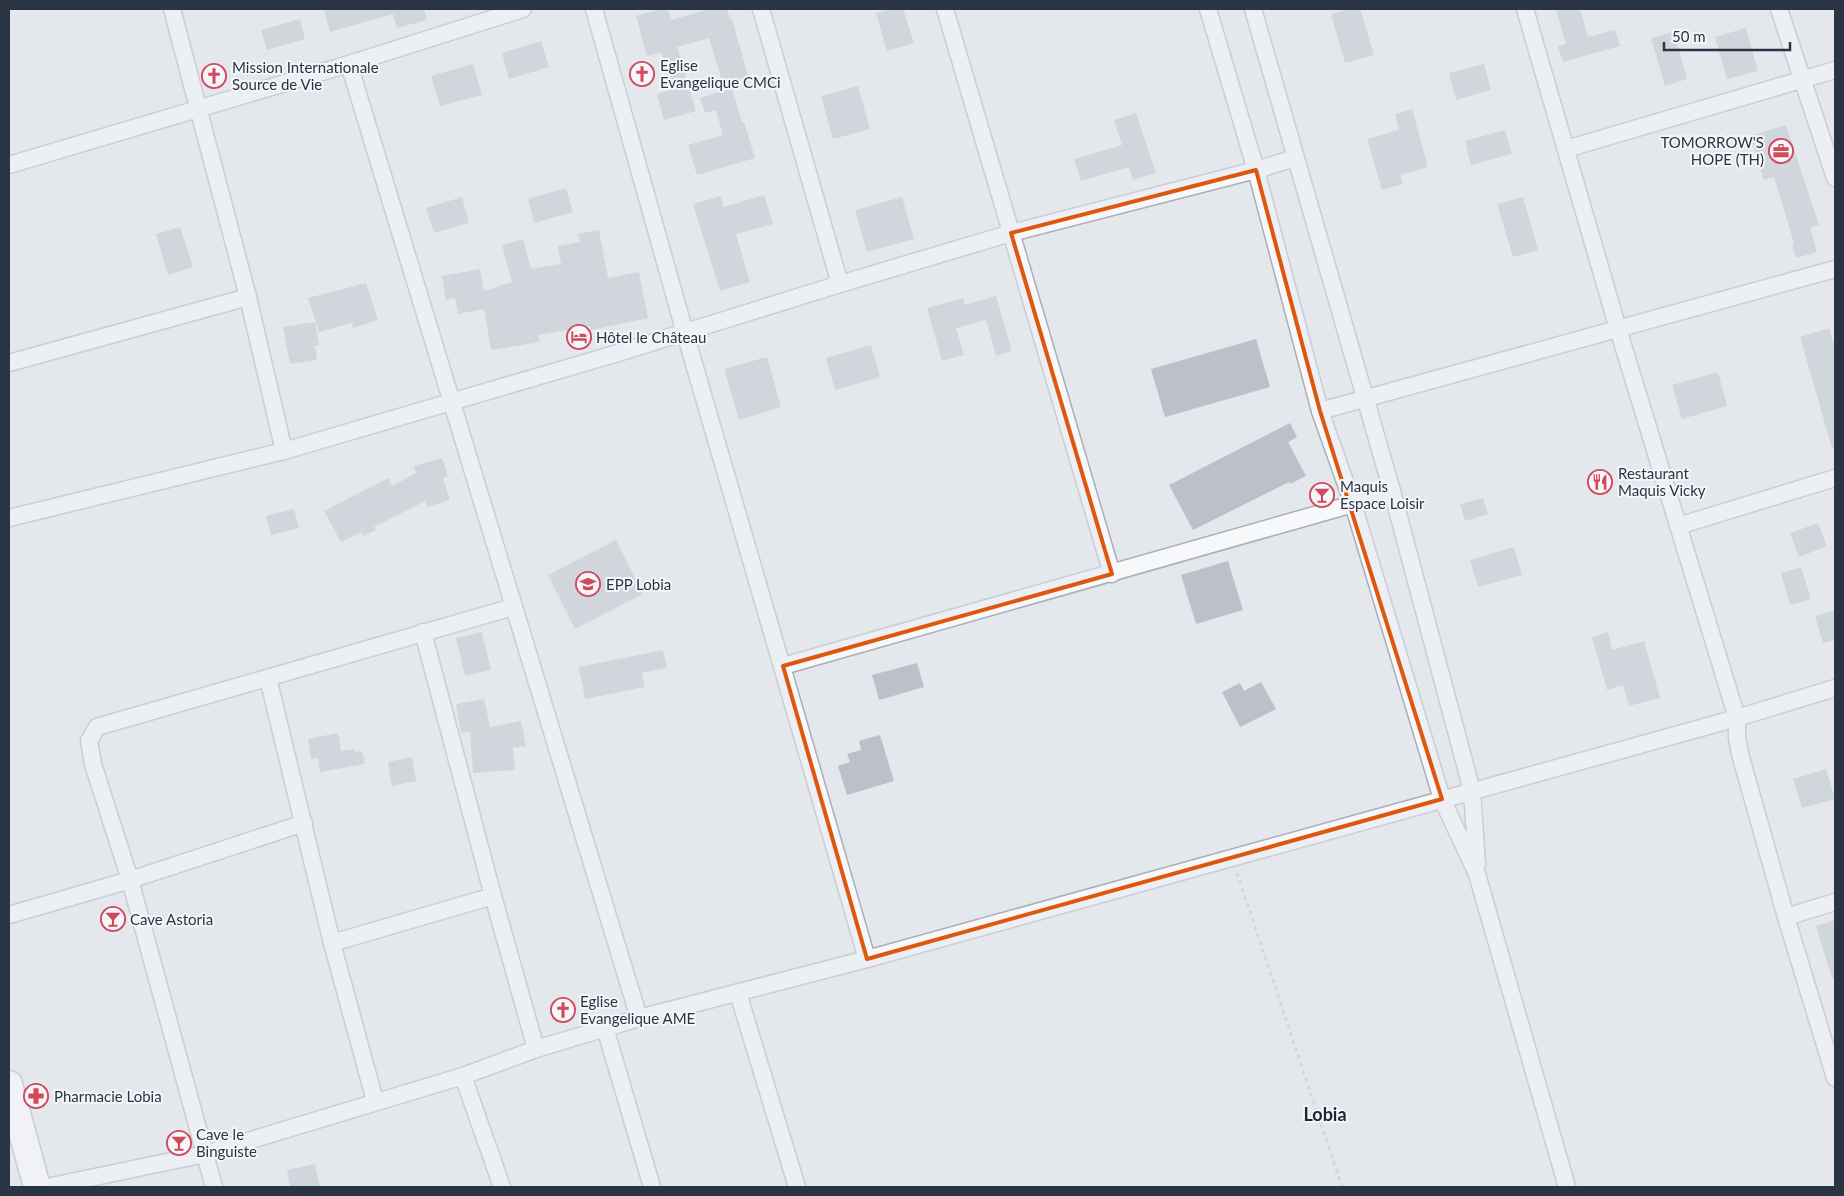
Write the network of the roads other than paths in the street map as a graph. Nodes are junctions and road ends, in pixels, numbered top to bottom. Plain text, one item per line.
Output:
1 (172, 9) edge
2 (523, 9) edge
3 (594, 9) edge
4 (761, 9) edge
5 (945, 9) edge
6 (1208, 9) edge
7 (1253, 9) edge
8 (1525, 9) edge
9 (1780, 9) edge
10 (349, 64) junction
11 (1835, 70) edge
12 (1803, 80) junction
13 (199, 108) junction
14 (1566, 149) junction
15 (1295, 158) junction
16 (10, 162) edge
17 (1256, 170) junction
18 (1835, 178) edge
19 (1011, 233) junction
20 (1835, 269) edge
21 (840, 284) junction
22 (248, 297) junction
23 (1618, 329) junction
24 (685, 333) junction
25 (9, 363) edge
26 (1365, 398) junction
27 (452, 402) junction
28 (1320, 410) junction
29 (284, 451) junction
30 (1835, 478) edge
31 (1392, 491) junction
32 (1353, 504) junction
33 (9, 518) edge
34 (1678, 526) junction
35 (1112, 574) junction
36 (513, 607) junction
37 (423, 632) junction
38 (782, 666) junction
39 (268, 678) junction
40 (1835, 688) edge
41 (1737, 718) junction
42 (1472, 791) junction
43 (1442, 799) junction
44 (304, 823) junction
45 (1478, 874) junction
46 (130, 880) junction
47 (493, 896) junction
48 (1835, 902) edge
49 (9, 915) edge
50 (1786, 918) junction
51 (332, 943) junction
52 (867, 959) junction
53 (738, 992) junction
54 (639, 1018) junction
55 (605, 1028) junction
56 (536, 1048) junction
57 (463, 1076) junction
58 (1835, 1078) edge
59 (9, 1084) edge
60 (375, 1102) junction
61 (204, 1154) junction
62 (38, 1187) edge
63 (47, 1187) edge
64 (214, 1187) edge
65 (502, 1187) edge
66 (652, 1187) edge
67 (797, 1187) edge
68 (1567, 1187) edge

1 - 13 street
2 - 10 street
3 - 24 street
4 - 21 street
5 - 19 street
6 - 17 street
7 - 15 street
8 - 14 street
9 - 12 street
10 - 13 street
10 - 27 street
11 - 12 street
12 - 14 street
12 - 18 street
13 - 16 street
13 - 22 street
14 - 23 street
15 - 17 street
15 - 26 street
17 - 19 street
17 - 28 street
19 - 21 street
19 - 35 street
20 - 23 street
21 - 24 street
22 - 25 street
22 - 29 street
23 - 26 street
23 - 34 street
24 - 27 street
24 - 38 street
26 - 28 street
26 - 31 street
27 - 29 street
27 - 36 street
28 - 32 street
29 - 33 street
30 - 34 street
31 - 32 street
31 - 42 street
32 - 35 street
32 - 43 street
34 - 41 street
35 - 38 street
36 - 37 street
36 - 54 street
37 - 39 street
37 - 47 street
38 - 52 street
39 - 44 street
39 - 46 street
40 - 41 street
41 - 42 street
41 - 50 street
42 - 43 street
42 - 45 street
43 - 45 street
43 - 52 street
44 - 46 street
44 - 51 street
45 - 68 street
46 - 49 street
46 - 61 street
47 - 51 street
47 - 56 street
48 - 50 street
50 - 58 street
51 - 60 street
52 - 53 street
53 - 54 street
53 - 67 street
54 - 55 street
55 - 56 street
55 - 66 street
56 - 57 street
57 - 60 street
57 - 65 street
59 - 62 main road
60 - 61 street
61 - 63 street
61 - 64 street

